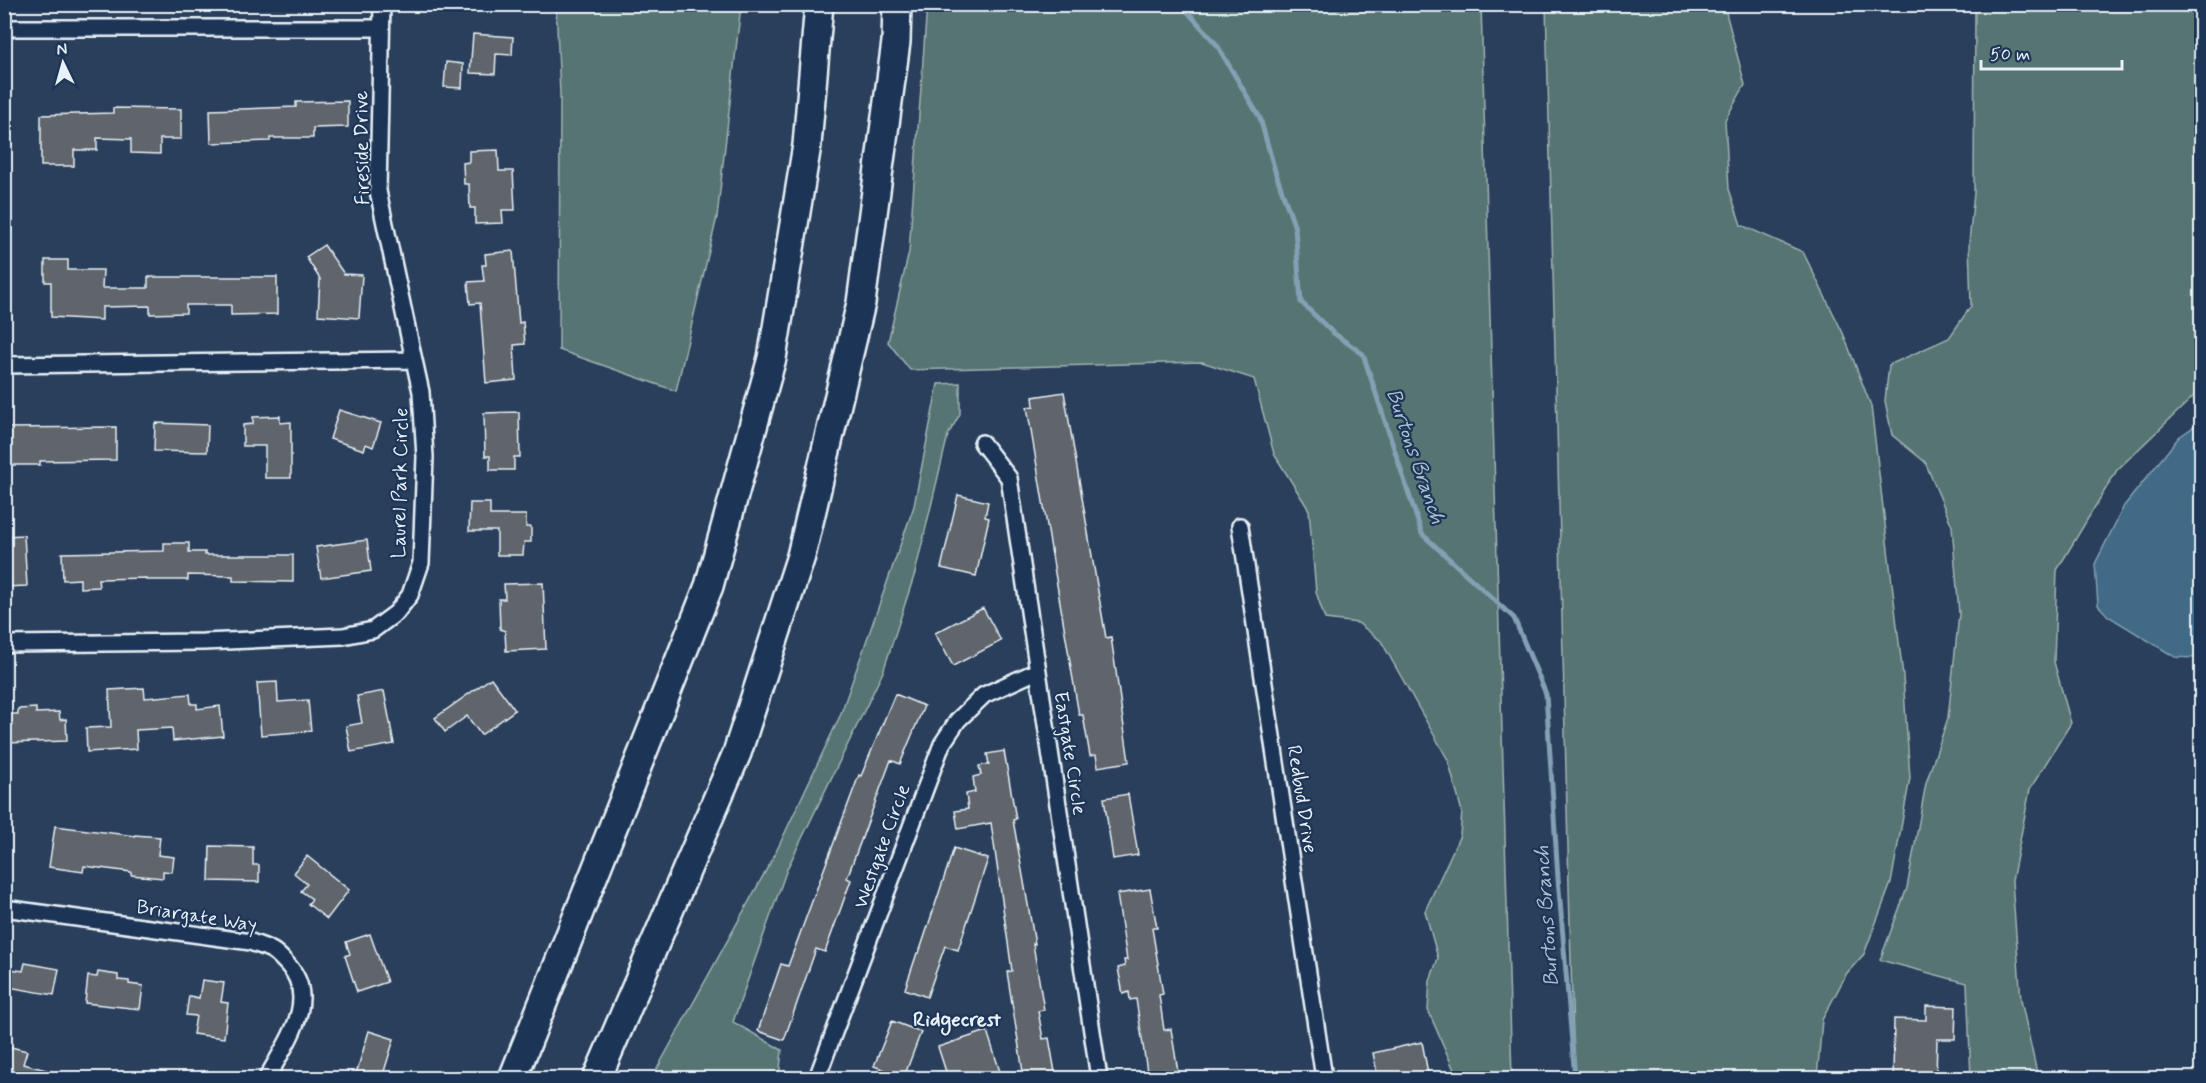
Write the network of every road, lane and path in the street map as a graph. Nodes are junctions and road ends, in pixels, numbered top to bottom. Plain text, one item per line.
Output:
1 (382, 4) edge
2 (819, 4) edge
3 (897, 4) edge
4 (4, 27) edge
5 (381, 28) junction
6 (414, 360) junction
7 (4, 365) edge
8 (982, 442) dead end
9 (1240, 526) dead end
10 (4, 644) edge
11 (1037, 671) junction
12 (4, 908) edge
13 (267, 1078) edge
14 (513, 1078) edge
15 (597, 1078) edge
16 (817, 1078) edge
17 (1099, 1078) edge
18 (1324, 1078) edge

1 - 5 street, Fireside Drive
2 - 14 highway
3 - 15 highway
4 - 5 street
5 - 6 street, Fireside Drive
6 - 7 street
6 - 10 street, Laurel Park Circle
8 - 11 street, Eastgate Circle
9 - 18 street, Redbud Drive
11 - 16 street, Westgate Circle
11 - 17 street, Eastgate Circle
12 - 13 street, Briargate Way

